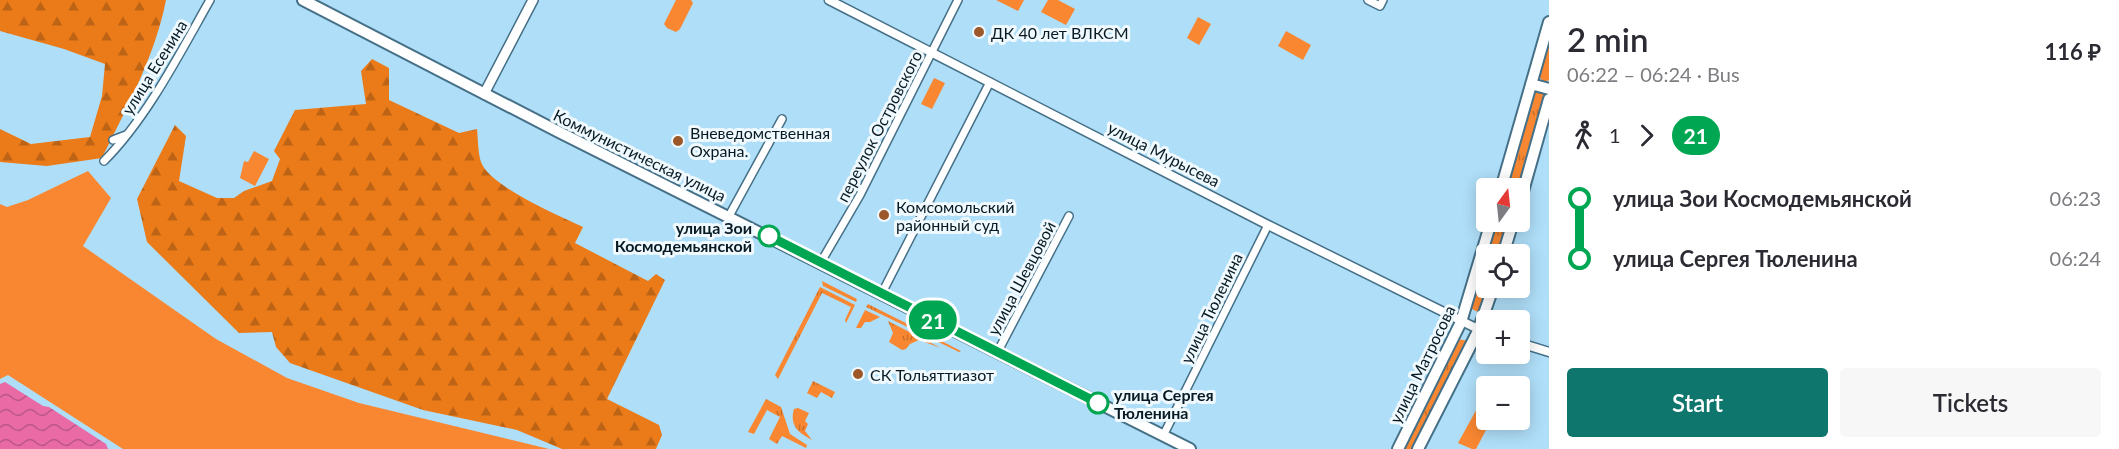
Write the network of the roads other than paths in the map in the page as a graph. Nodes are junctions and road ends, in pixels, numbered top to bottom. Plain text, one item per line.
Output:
1 (210, 0) edge
2 (303, 0) edge
3 (533, 0) edge
4 (829, 0) edge
5 (958, 0) edge
6 (1368, 0) edge
7 (1381, 3) edge
8 (1549, 22) edge
9 (932, 53) junction
10 (990, 82) junction
11 (1531, 84) junction
12 (1549, 89) edge
13 (484, 94) junction
14 (1549, 99) edge
15 (782, 119) dead end
16 (126, 135) junction
17 (113, 140) dead end
18 (104, 161) dead end
19 (1504, 178) edge
20 (1527, 178) edge
21 (729, 216) junction
22 (1069, 216) dead end
23 (1268, 225) junction
24 (1488, 232) edge
25 (821, 262) junction
26 (882, 293) junction
27 (1461, 322) junction
28 (1476, 329) edge
29 (1476, 343) edge
30 (1530, 346) edge
31 (1549, 352) edge
32 (997, 353) junction
33 (1163, 436) junction
34 (1190, 449) edge
35 (1398, 449) edge
36 (1418, 449) edge

1 - 16 street, улица Есенина
2 - 13 main road, Коммунистическая улица
3 - 13 main road
4 - 9 street, улица Мурысева
5 - 9 street, переулок Островского
6 - 7 street
8 - 11 main road
9 - 10 street, улица Мурысева
9 - 25 street, переулок Островского
10 - 23 street, улица Мурысева
10 - 26 street
11 - 12 main road
11 - 19 main road
13 - 21 main road, Коммунистическая улица
14 - 20 main road
15 - 21 street
16 - 17 street, улица Есенина
16 - 18 street
21 - 25 main road, Коммунистическая улица
22 - 32 street, улица Шевцовой
23 - 27 street, улица Мурысева
23 - 33 street, улица Тюленина
24 - 27 main road, улица Матросова
25 - 26 main road, Коммунистическая улица
26 - 32 main road, Коммунистическая улица
27 - 28 street, улица Мурысева
27 - 35 main road, улица Матросова
29 - 36 main road, улица Матросова
30 - 31 street
32 - 33 main road, Коммунистическая улица
33 - 34 main road, Коммунистическая улица

